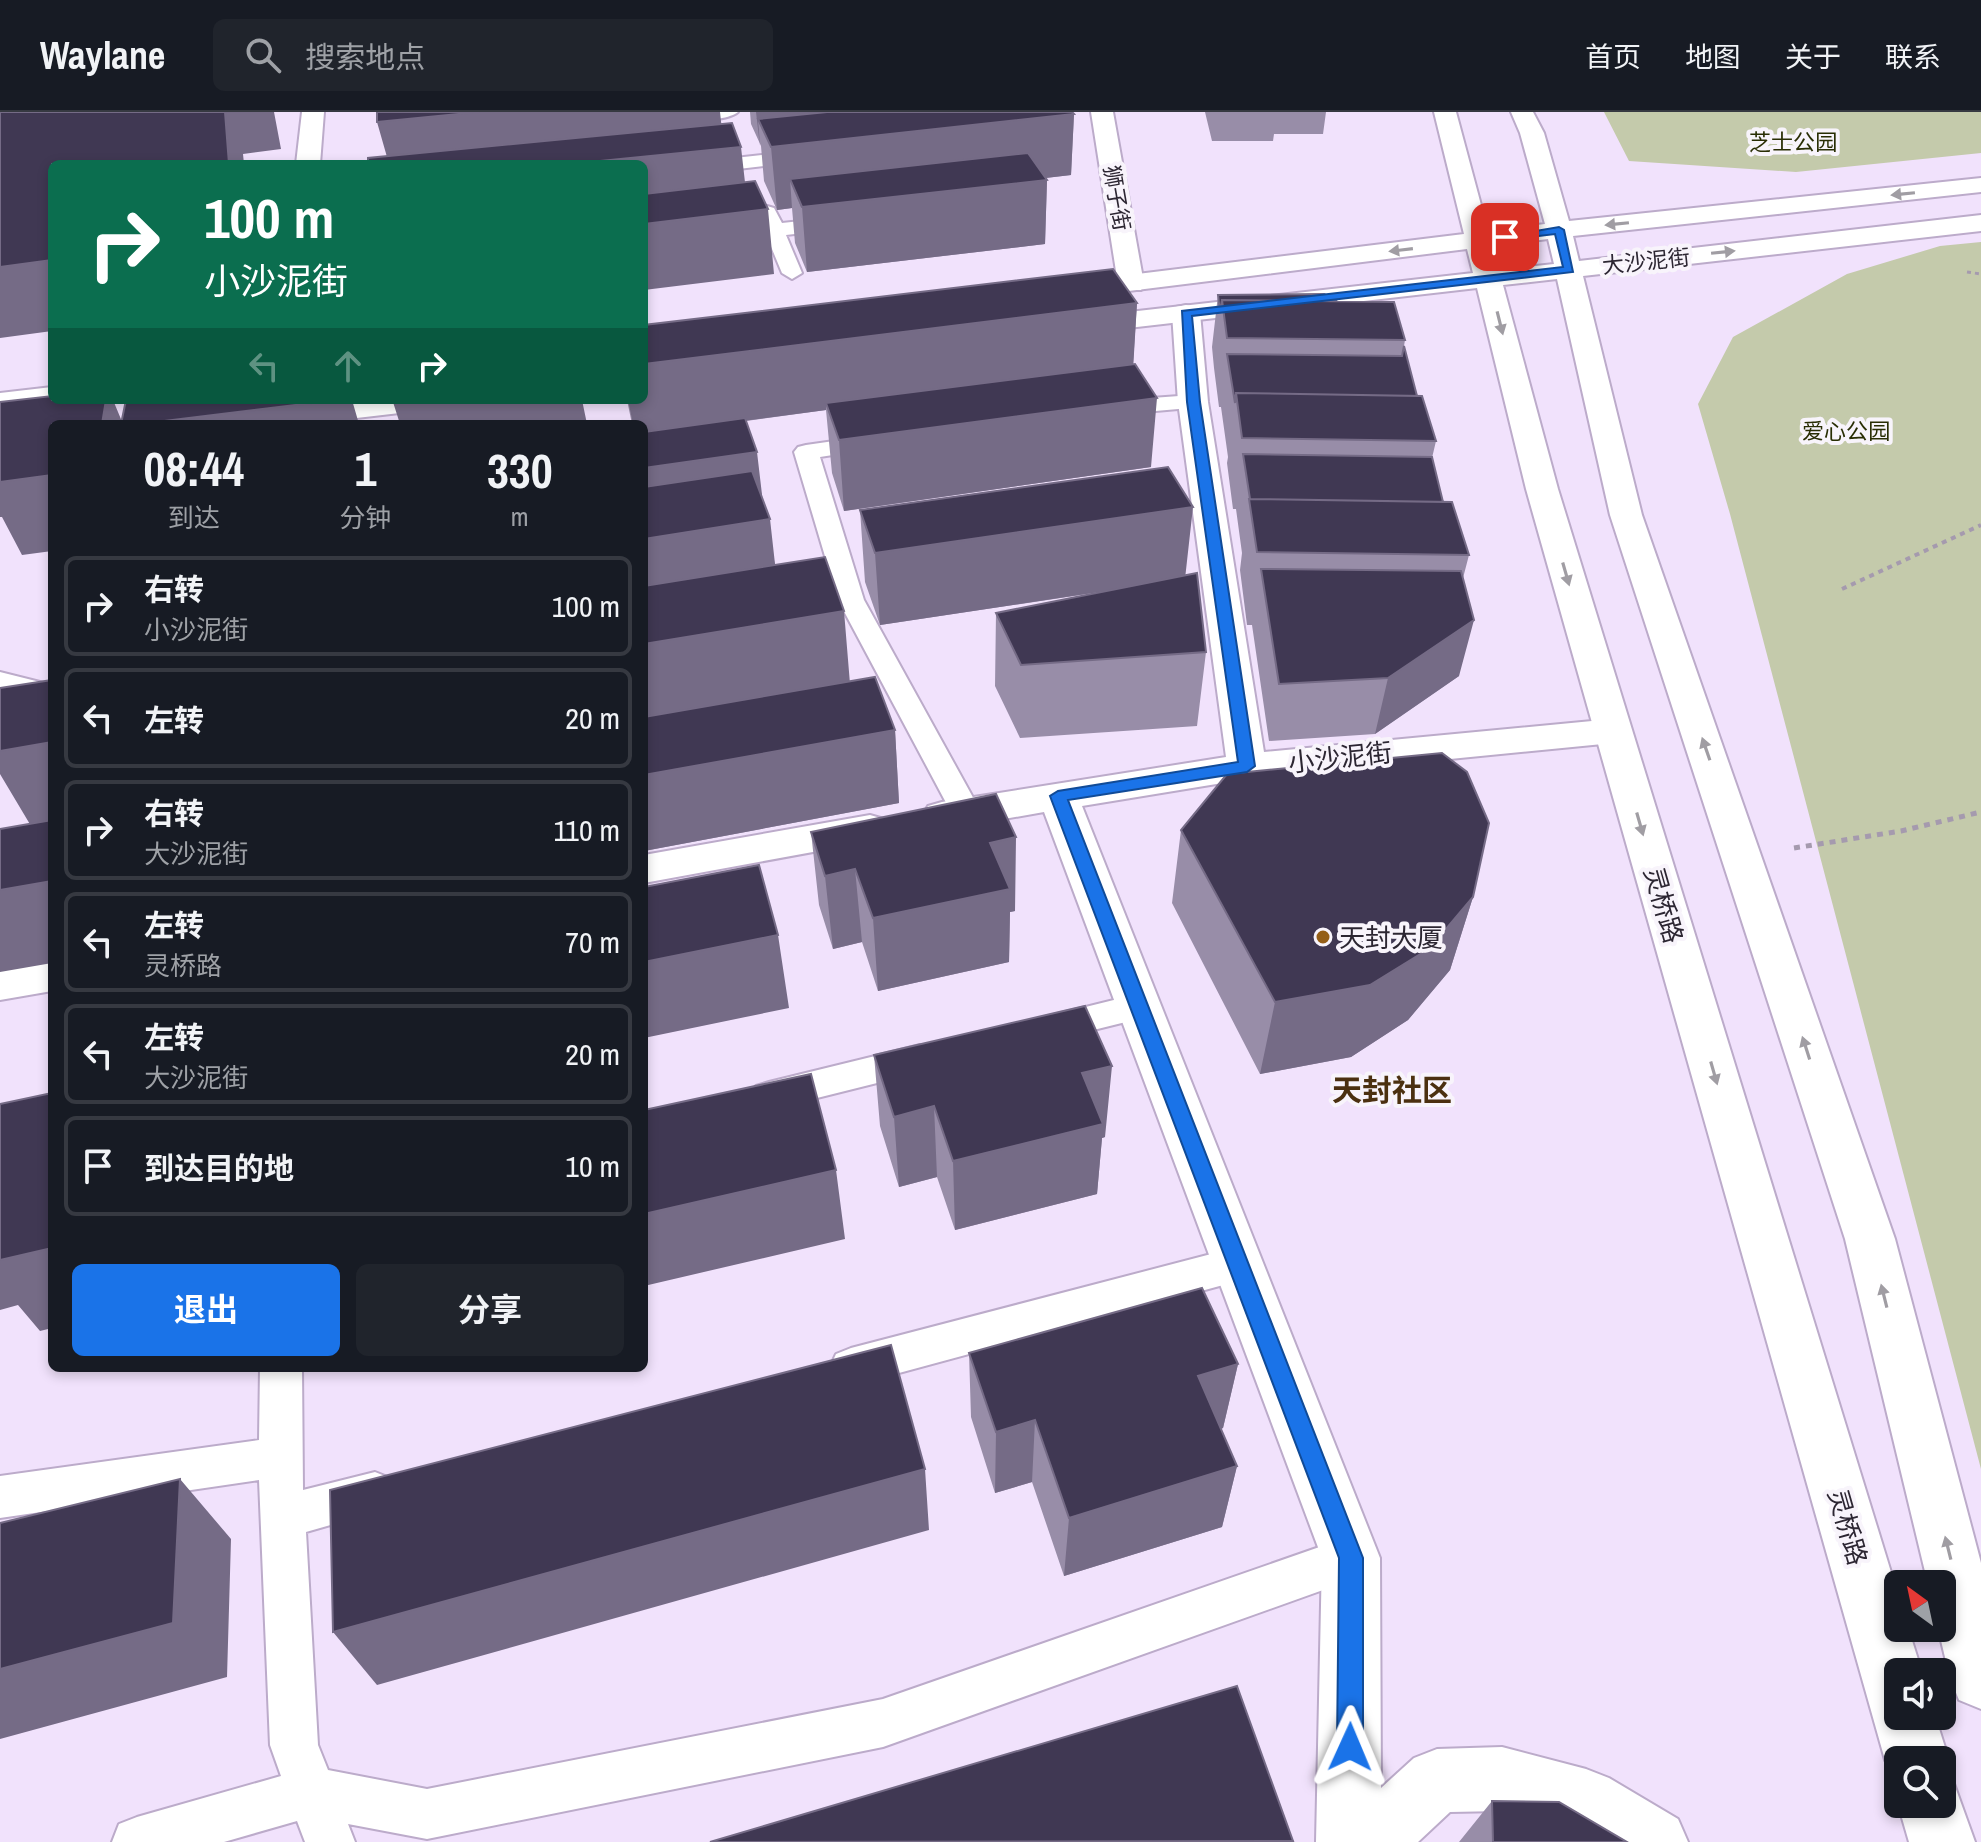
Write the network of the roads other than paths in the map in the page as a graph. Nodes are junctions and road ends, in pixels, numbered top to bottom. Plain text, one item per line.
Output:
1 (313, 112) edge
2 (727, 112) edge
3 (1102, 112) edge
4 (1445, 112) edge
5 (1522, 112) edge
6 (662, 118) dead end
7 (822, 154) edge
8 (308, 160) edge
9 (747, 163) junction
10 (648, 174) edge
11 (1981, 185) edge
12 (865, 220) edge
13 (1981, 223) edge
14 (775, 230) junction
15 (648, 245) edge
16 (1564, 250) junction
17 (1484, 259) junction
18 (792, 273) dead end
19 (1131, 284) junction
20 (1037, 293) edge
21 (1186, 313) junction
22 (1047, 329) edge
23 (48, 396) edge
24 (0, 402) edge
25 (1193, 402) junction
26 (399, 404) edge
27 (1082, 412) edge
28 (261, 420) edge
29 (898, 439) edge
30 (851, 600) junction
31 (822, 605) edge
32 (0, 681) edge
33 (48, 693) edge
34 (909, 706) junction
35 (878, 712) edge
36 (1613, 731) junction
37 (1247, 766) junction
38 (1058, 796) junction
39 (966, 812) junction
40 (648, 868) edge
41 (48, 976) edge
42 (0, 984) edge
43 (1138, 1007) junction
44 (1015, 1036) edge
45 (953, 1051) edge
46 (737, 1103) edge
47 (1238, 1264) junction
48 (281, 1372) edge
49 (822, 1375) edge
50 (280, 1457) junction
51 (406, 1485) edge
52 (0, 1497) edge
53 (283, 1517) junction
54 (1351, 1558) junction
55 (1887, 1658) edge
56 (1981, 1678) edge
57 (311, 1792) junction
58 (1934, 1818) edge
59 (137, 1842) edge
60 (330, 1842) edge
61 (1349, 1842) edge
62 (1383, 1842) edge
63 (1655, 1842) edge
64 (1942, 1842) edge

1 - 8 main road
2 - 6 lane
2 - 9 lane
3 - 19 main road, 狮子街
4 - 17 main road, 灵桥路
5 - 16 main road
7 - 9 lane
9 - 10 lane
9 - 14 lane
11 -> 16 main road, 大沙泥街
12 - 14 lane
16 -> 13 main road, 大沙泥街
14 - 15 lane
14 - 18 lane
16 - 17 main road, 大沙泥街
16 - 17 main road, 大沙泥街
56 -> 16 main road
17 -> 19 main road, 大沙泥街
17 - 21 main road, 大沙泥街
17 -> 36 main road, 灵桥路
19 - 20 main road, 大沙泥街
21 - 22 main road, 大沙泥街
21 - 25 main road
23 - 24 main road
25 - 27 lane
25 - 37 main road
26 - 28 main road
29 - 30 lane
30 - 31 lane
30 - 34 lane
32 - 33 lane
34 - 35 lane
34 - 39 lane
36 - 37 main road, 小沙泥街
36 -> 55 main road, 灵桥路
37 - 38 main road, 小沙泥街
38 - 39 main road, 小沙泥街
38 - 43 main road
39 - 40 main road, 小沙泥街
41 - 42 main road
43 - 44 lane
43 - 47 main road
45 - 46 lane
47 - 49 lane
47 - 54 main road
48 - 50 lane
50 - 52 lane
50 - 53 lane
51 - 53 lane
53 - 57 lane
54 - 57 lane
54 - 61 main road
57 - 59 lane
57 - 60 lane
58 - 64 main road
62 - 63 main road

